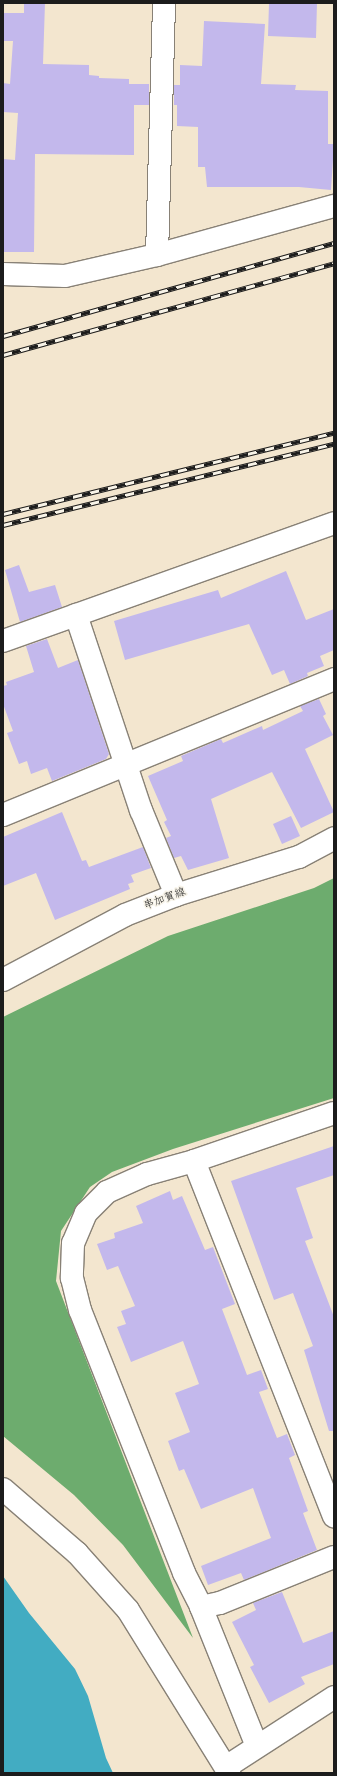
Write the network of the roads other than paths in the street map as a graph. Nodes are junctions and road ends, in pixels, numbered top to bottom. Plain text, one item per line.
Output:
1 (164, 3) edge
2 (334, 206) edge
3 (157, 255) junction
4 (3, 274) edge
5 (334, 523) edge
6 (76, 615) junction
7 (3, 641) edge
8 (334, 679) edge
9 (127, 763) junction
10 (3, 815) edge
11 (334, 838) edge
12 (176, 895) junction
13 (3, 980) edge
14 (334, 1113) edge
15 (194, 1161) junction
16 (3, 1489) edge
17 (334, 1516) edge
18 (334, 1557) edge
19 (202, 1607) junction
20 (334, 1697) edge
21 (257, 1746) junction
22 (228, 1770) edge

1 - 3 street
2 - 3 street
3 - 4 street
5 - 6 street
6 - 7 street
6 - 9 street
8 - 9 street
9 - 10 street
9 - 12 street
11 - 12 street, 串加賀線
12 - 13 street, 串加賀線
14 - 15 street
15 - 17 street
15 - 19 street
16 - 22 street
18 - 19 street
19 - 21 street
20 - 21 street
21 - 22 street

